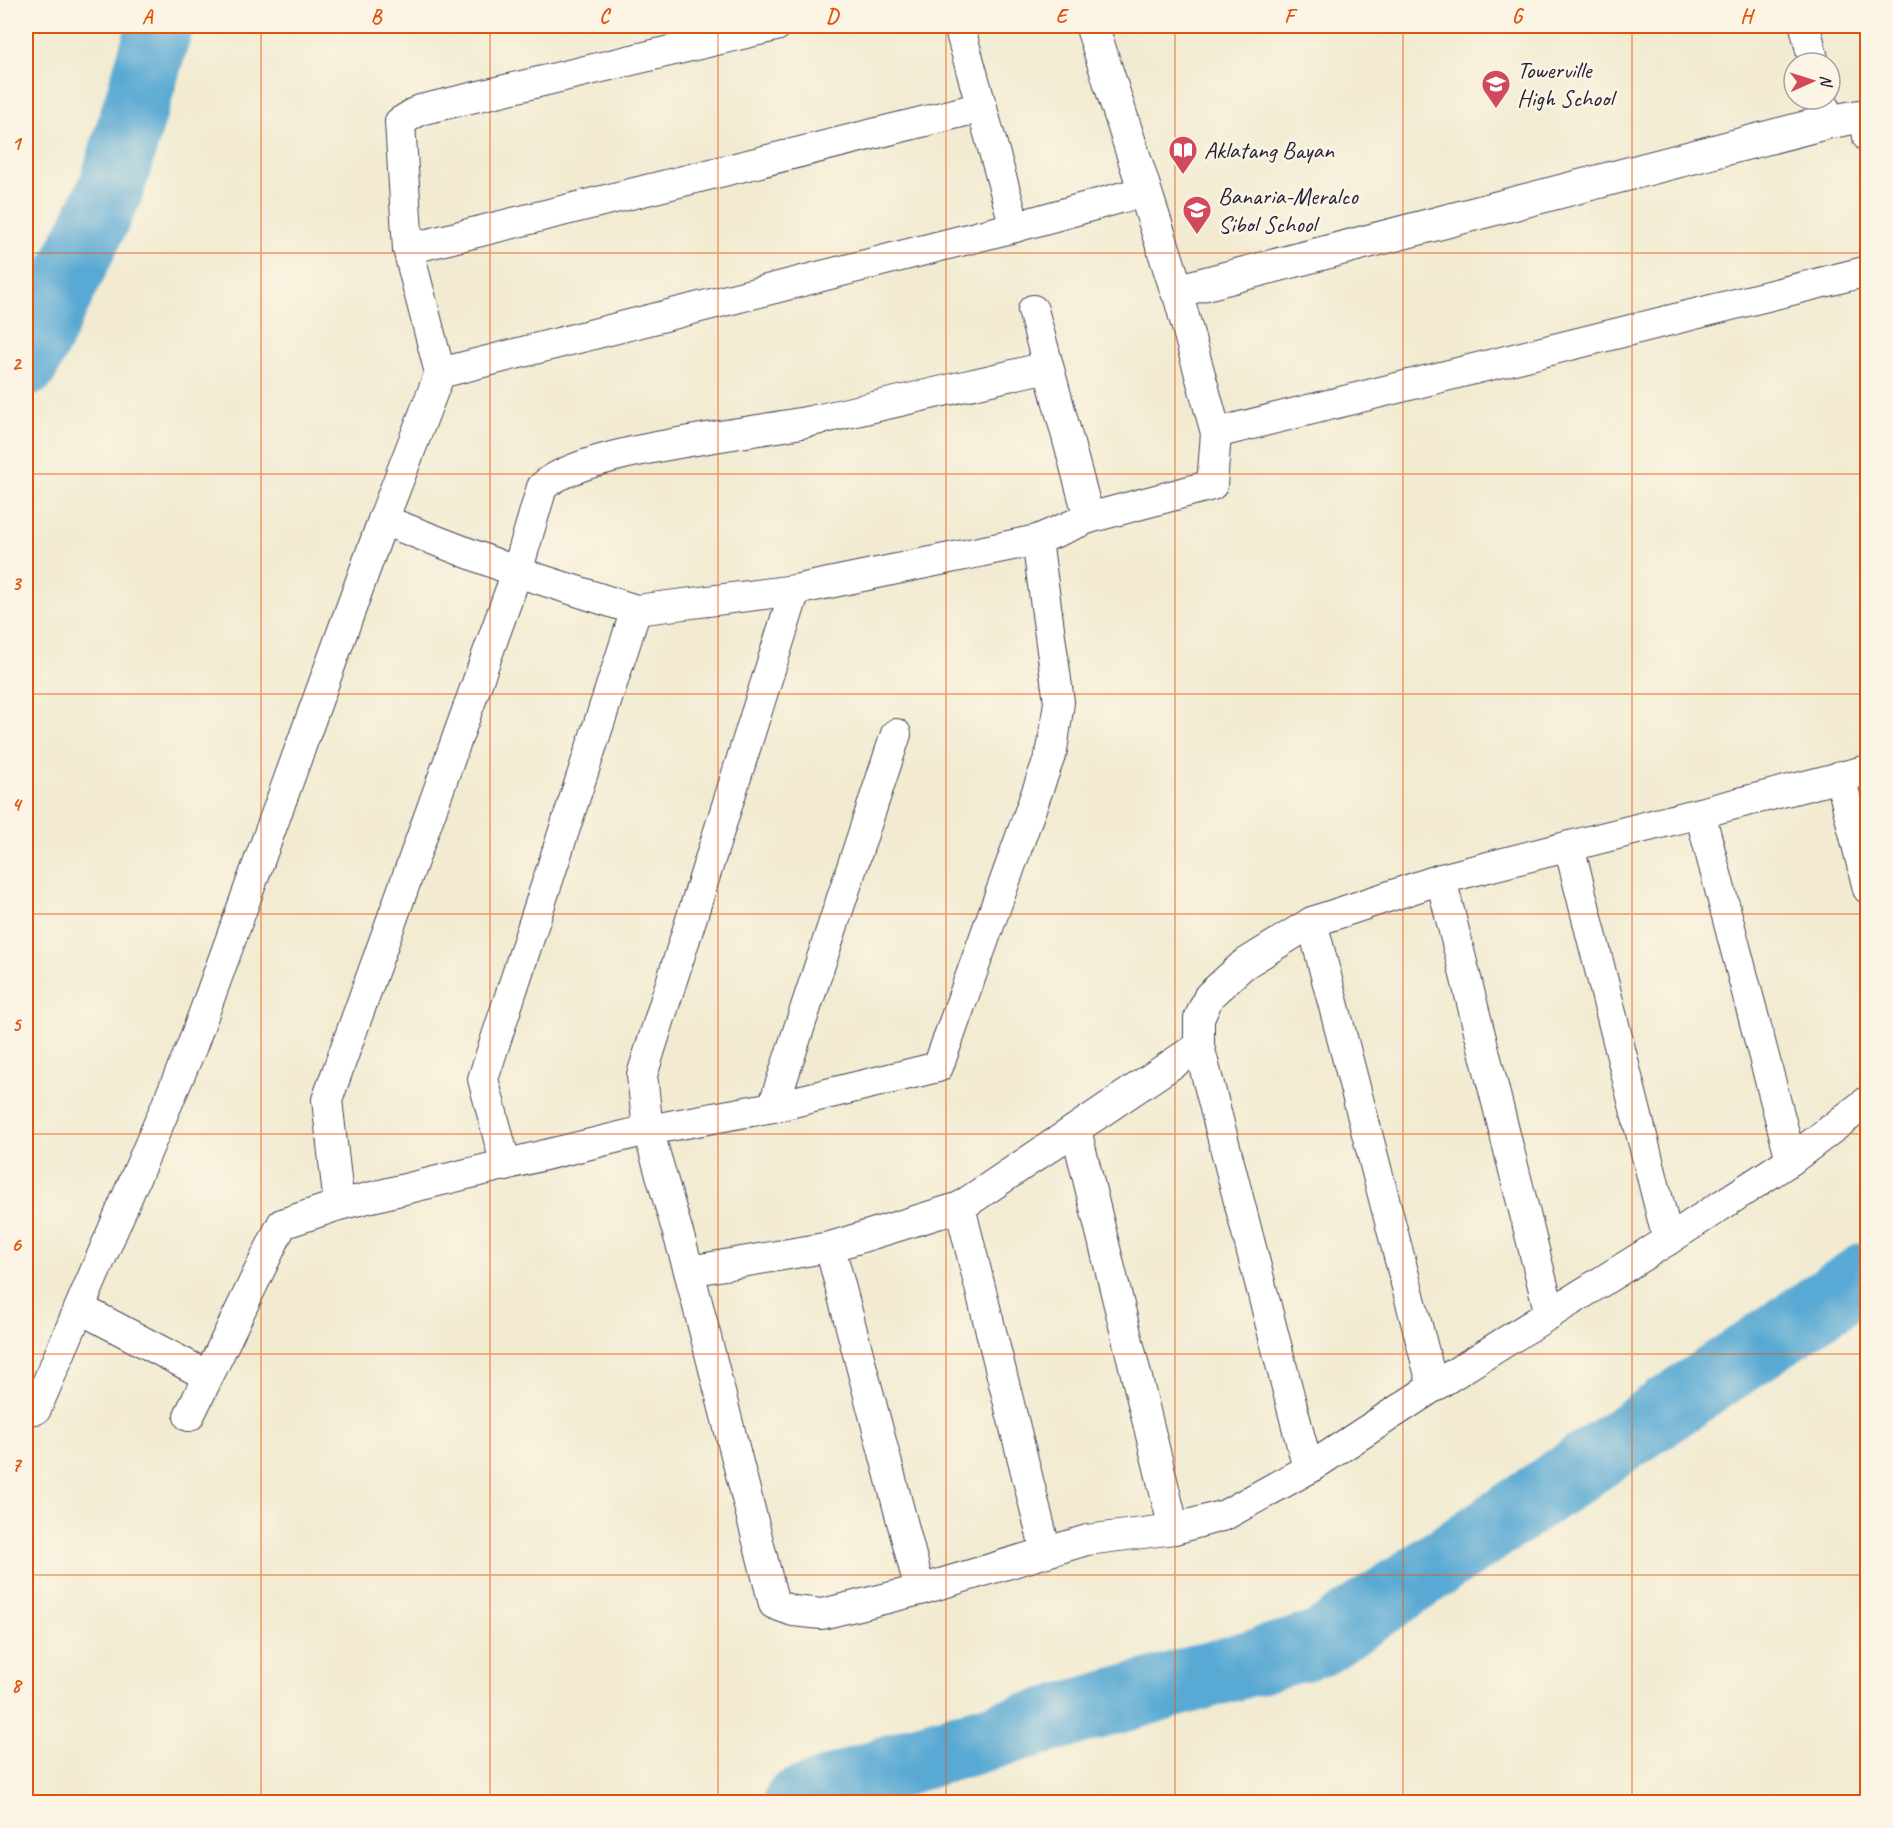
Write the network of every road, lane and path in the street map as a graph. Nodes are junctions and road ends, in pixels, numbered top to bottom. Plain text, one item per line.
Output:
1 (776, 26) edge
2 (959, 26) edge
3 (1092, 26) edge
4 (1805, 26) edge
5 (1811, 51) edge
6 (982, 107) junction
7 (1825, 111) edge
8 (1867, 122) edge
9 (1146, 191) junction
10 (1015, 226) junction
11 (408, 249) junction
12 (1868, 272) edge
13 (1177, 291) junction
14 (1033, 310) dead end
15 (1047, 367) junction
16 (440, 373) junction
17 (1216, 433) junction
18 (1089, 518) junction
19 (383, 520) junction
20 (1037, 540) junction
21 (517, 572) junction
22 (795, 590) junction
23 (636, 610) junction
24 (896, 734) dead end
25 (1854, 773) edge
26 (1700, 813) junction
27 (1569, 846) junction
28 (1441, 879) junction
29 (1868, 889) edge
30 (1312, 922) junction
31 (1199, 1046) junction
32 (1868, 1101) edge
33 (773, 1107) junction
34 (648, 1130) junction
35 (1076, 1130) junction
36 (1791, 1160) junction
37 (506, 1166) junction
38 (339, 1205) junction
39 (960, 1207) junction
40 (1668, 1240) junction
41 (830, 1247) junction
42 (688, 1271) junction
43 (81, 1309) junction
44 (1550, 1314) junction
45 (208, 1376) junction
46 (1433, 1387) junction
47 (36, 1408) dead end
48 (189, 1416) dead end
49 (1308, 1468) junction
50 (1174, 1528) junction
51 (1046, 1552) junction
52 (920, 1590) junction

1 - 11 street
2 - 6 street
3 - 9 street
4 - 5 street
6 - 10 street
6 - 11 street
7 - 8 street
7 - 13 street
9 - 10 street
9 - 13 street
10 - 16 street
11 - 16 street
12 - 17 street
13 - 17 street
14 - 15 street
15 - 18 street
15 - 21 street
16 - 19 street
17 - 18 street
18 - 20 street
19 - 21 street
19 - 43 street
20 - 22 street
20 - 33 street
21 - 23 street
21 - 38 street
22 - 23 street
22 - 34 street
23 - 37 street
24 - 33 street
25 - 26 street
25 - 29 street
26 - 27 street
26 - 36 street
27 - 28 street
27 - 40 street
28 - 30 street
28 - 44 street
30 - 31 street
30 - 46 street
31 - 35 street
31 - 49 street
32 - 36 street
33 - 34 street
34 - 37 street
34 - 42 street
35 - 39 street
35 - 50 street
36 - 40 street
37 - 38 street
38 - 45 street
39 - 41 street
39 - 51 street
40 - 44 street
41 - 42 street
41 - 52 street
42 - 52 street
43 - 45 street
43 - 47 street
44 - 46 street
45 - 48 street
46 - 49 street
49 - 50 street
50 - 51 street
51 - 52 street

